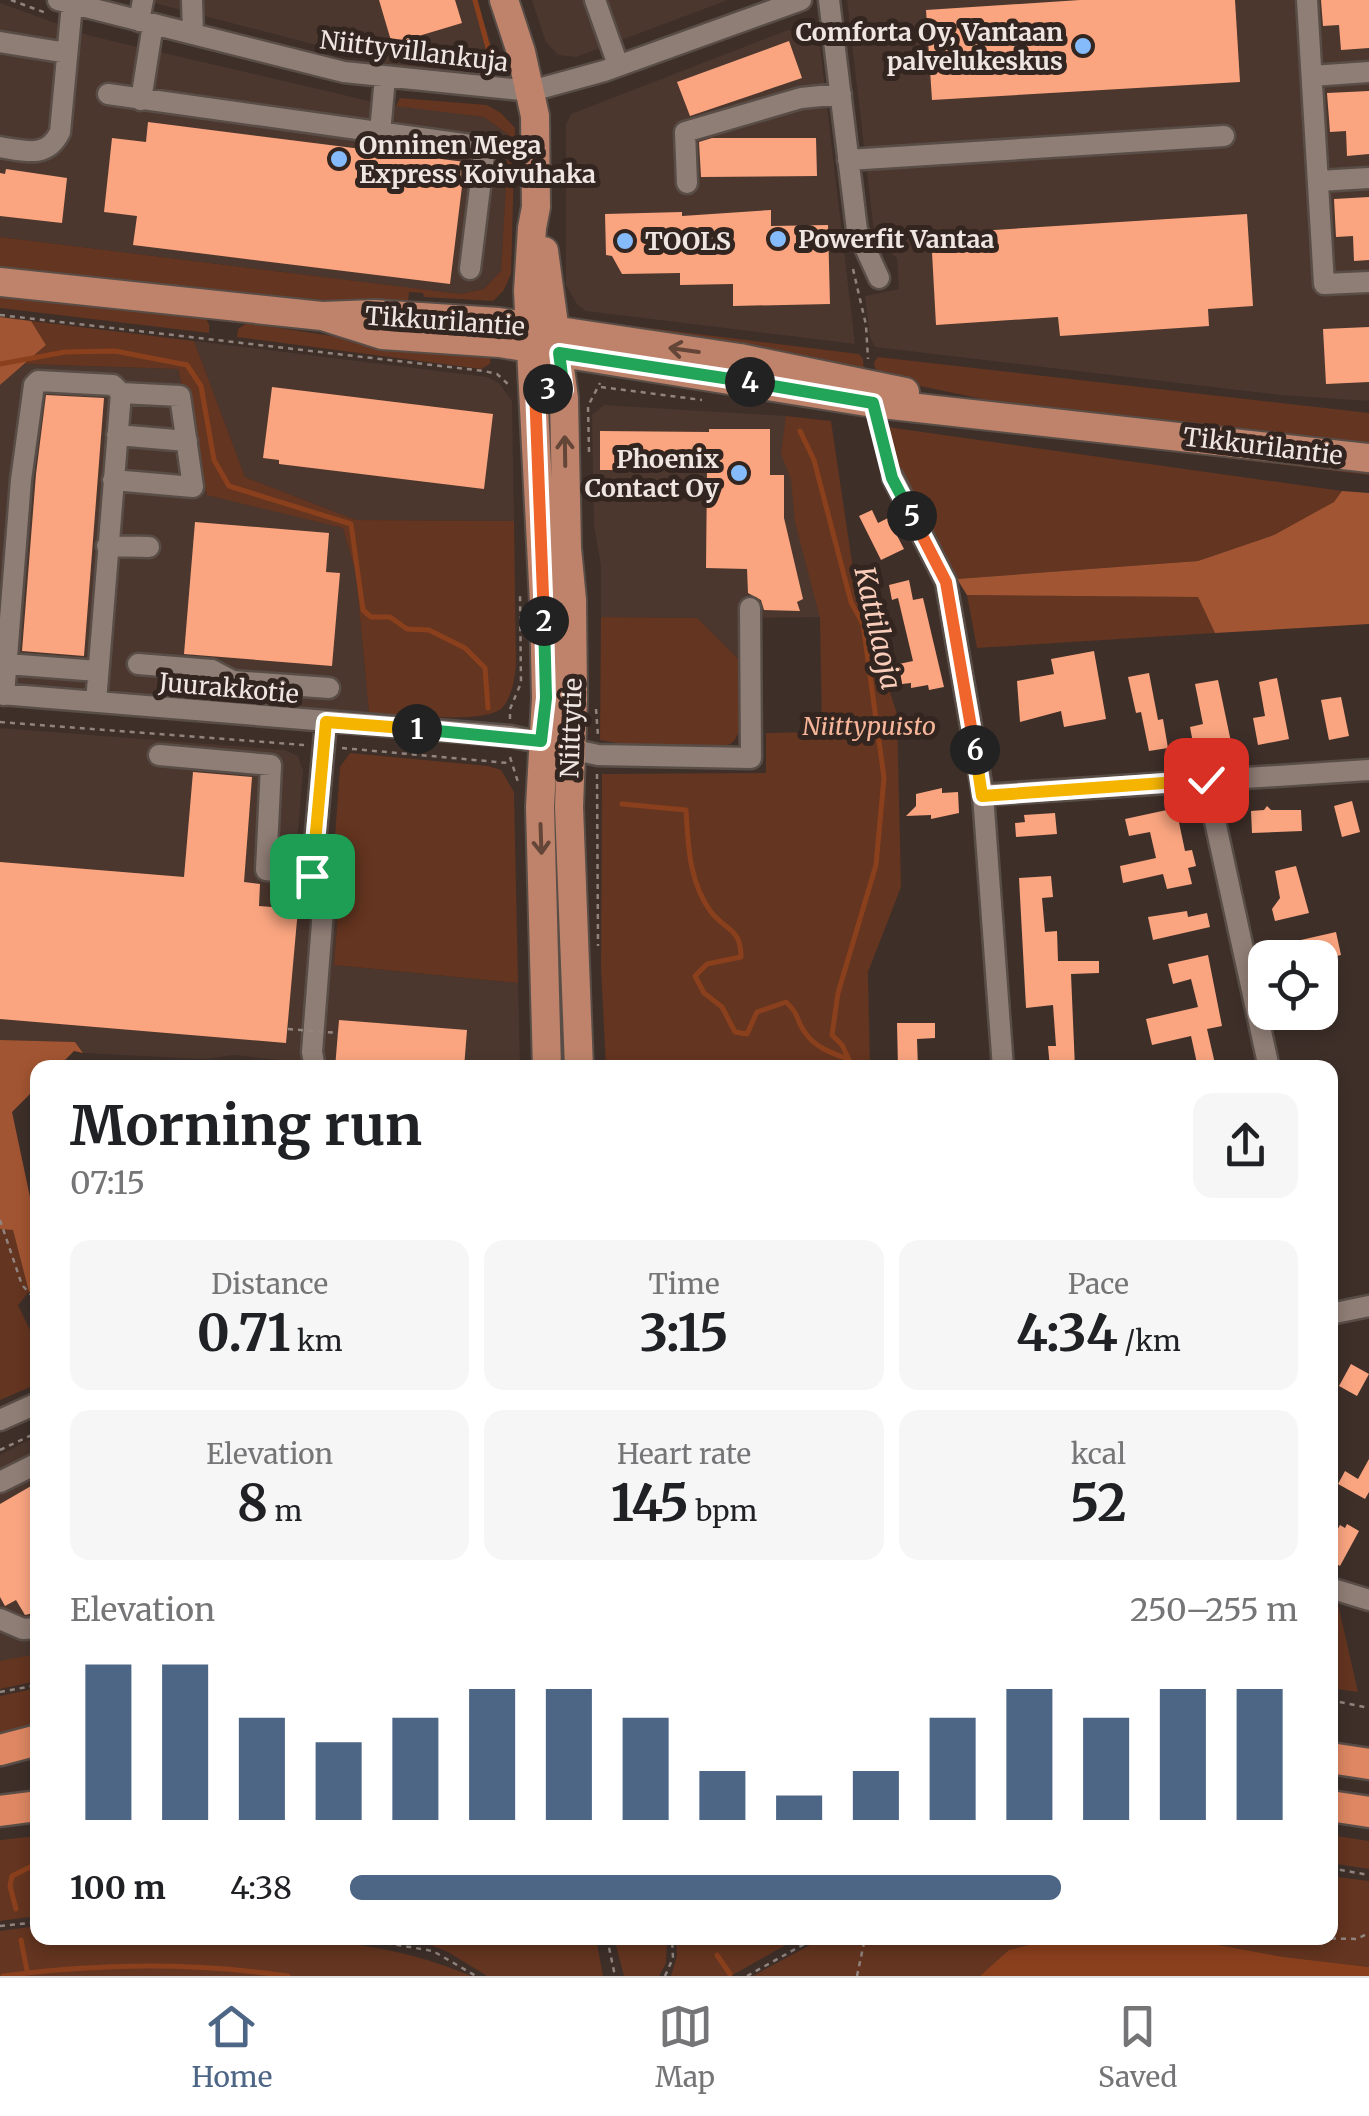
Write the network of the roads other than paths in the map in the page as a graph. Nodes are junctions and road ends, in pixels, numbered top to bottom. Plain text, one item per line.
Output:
1 (192, 0) edge
2 (504, 0) edge
3 (595, 0) edge
4 (802, 0) edge
5 (829, 0) edge
6 (1308, 0) edge
7 (65, 2) edge
8 (145, 15) edge
9 (192, 34) junction
10 (0, 42) edge
11 (68, 54) junction
12 (618, 65) junction
13 (1369, 72) edge
14 (1312, 76) junction
15 (385, 78) junction
16 (531, 92) junction
17 (108, 94) dead end
18 (841, 94) junction
19 (140, 100) junction
20 (380, 133) junction
21 (1224, 136) dead end
22 (0, 147) edge
23 (848, 160) junction
24 (1369, 178) edge
25 (1319, 181) junction
26 (687, 183) dead end
27 (470, 269) dead end
28 (880, 278) dead end
29 (0, 282) edge
30 (1369, 282) edge
31 (544, 340) junction
32 (121, 393) junction
33 (117, 435) junction
34 (187, 441) junction
35 (1369, 458) edge
36 (892, 478) road end
37 (113, 480) junction
38 (107, 546) junction
39 (149, 547) dead end
40 (750, 608) dead end
41 (7, 664) junction
42 (138, 664) dead end
43 (98, 672) junction
44 (329, 688) dead end
45 (2, 694) edge
46 (96, 702) junction
47 (326, 722) junction
48 (541, 741) junction
49 (571, 749) junction
50 (158, 755) dead end
51 (1369, 770) edge
52 (1206, 780) junction
53 (982, 796) junction
54 (312, 876) junction
55 (314, 1060) edge
56 (548, 1060) edge
57 (579, 1060) edge
58 (1002, 1060) edge
59 (1267, 1060) edge
60 (1369, 1306) edge
61 (1338, 1312) edge
62 (30, 1407) edge
63 (0, 1420) edge
64 (30, 1467) edge
65 (0, 1482) edge
66 (1338, 1590) edge
67 (1369, 1600) edge
68 (0, 1619) edge
69 (30, 1629) edge
70 (30, 1742) edge
71 (0, 1750) edge
72 (30, 1757) edge
73 (1338, 1759) edge
74 (0, 1761) edge
75 (1369, 1764) edge
76 (30, 1807) edge
77 (1338, 1809) edge
78 (0, 1811) edge
79 (1365, 1811) edge
80 (30, 1827) edge
81 (0, 1830) edge

1 - 9 street
2 - 16 main road, Niittytie
3 - 12 street
4 - 12 street
5 - 18 street
6 - 14 street
7 - 8 street, Niittyvillankuja
7 - 11 street
8 - 9 street, Niittyvillankuja
8 - 19 street
9 - 15 street, Niittyvillankuja
10 - 11 street
11 - 22 street
12 - 16 street
13 - 14 street
14 - 25 street
15 - 16 street, Niittyvillankuja
15 - 20 street
16 - 31 main road, Niittytie
17 - 19 street
18 - 23 street
18 - 26 street
19 - 20 street
20 - 27 street
21 - 23 street
23 - 28 street
24 - 25 street
25 - 30 street
29 - 31 main road, Tikkurilantie
31 - 35 main road, Tikkurilantie
31 - 48 main road, Niittytie
49 -> 31 main road, Niittytie
32 - 33 street
32 - 34 street
32 - 41 street
33 - 34 street
33 - 37 street
34 - 37 street
36 - 53 street
37 - 38 street
38 - 39 street
38 - 43 street
40 - 49 street, Juurakkotie
41 - 43 street
41 - 45 street
42 - 44 street
43 - 46 street
45 - 46 street, Juurakkotie
46 - 47 street, Juurakkotie
47 - 48 street, Juurakkotie
47 - 54 street
48 - 49 street, Juurakkotie
48 -> 56 main road, Niittytie
49 - 57 main road, Niittytie
50 - 54 street
51 - 52 street
52 - 53 street
52 - 59 street
53 - 58 street
54 - 55 street
60 - 61 street
62 - 63 street
64 - 65 street
66 - 67 street
68 - 69 street
70 - 71 highway
72 - 74 highway
73 - 75 highway
76 - 78 highway
77 - 79 highway
80 - 81 highway

